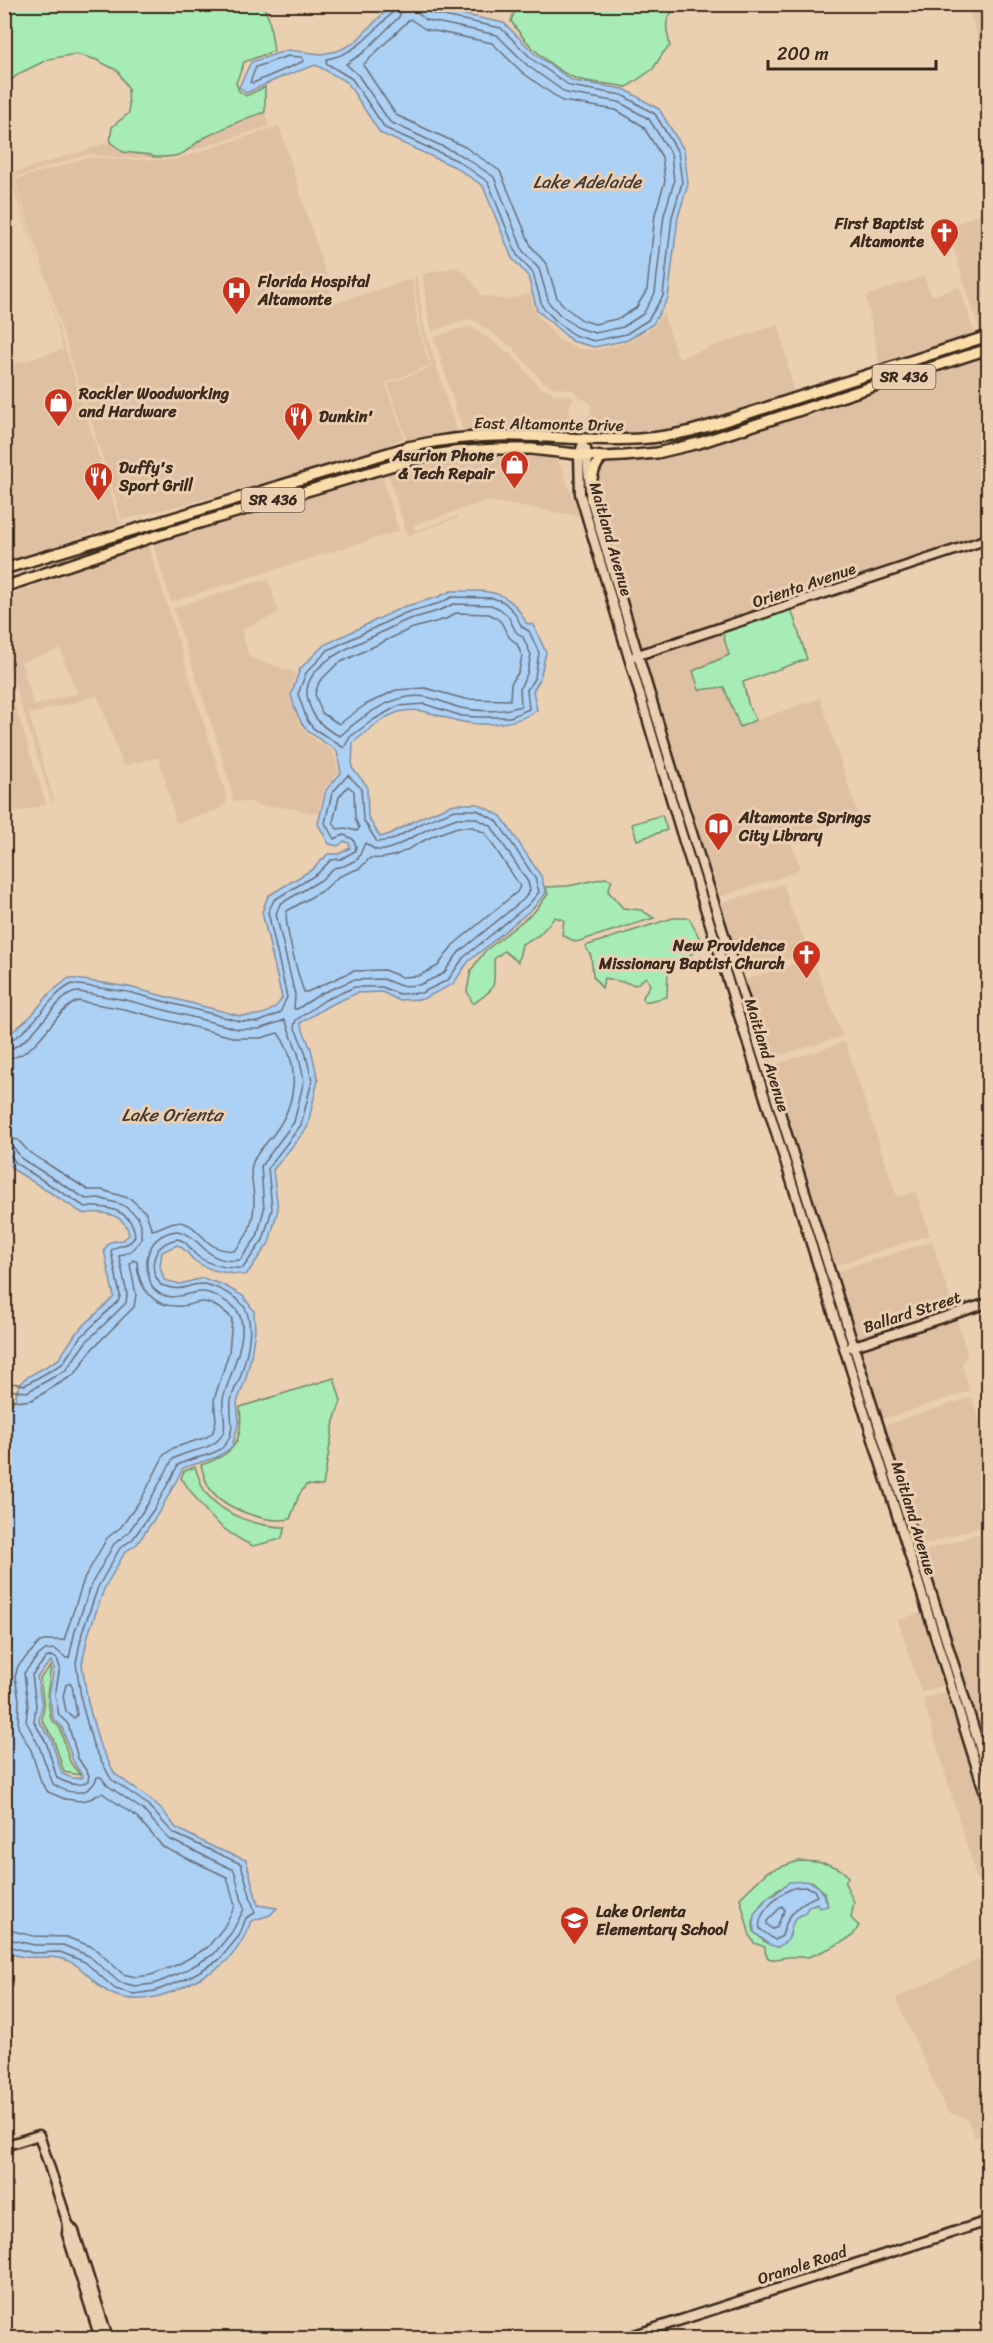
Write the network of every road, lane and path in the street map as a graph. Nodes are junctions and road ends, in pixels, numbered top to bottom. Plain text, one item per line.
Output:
1 (988, 336) edge
2 (952, 348) junction
3 (988, 349) edge
4 (941, 365) junction
5 (843, 383) junction
6 (830, 388) junction
7 (832, 400) junction
8 (820, 404) junction
9 (745, 415) junction
10 (738, 430) junction
11 (480, 437) junction
12 (462, 438) junction
13 (584, 440) junction
14 (462, 451) junction
15 (444, 453) junction
16 (584, 455) junction
17 (603, 457) junction
18 (315, 475) junction
19 (304, 490) junction
20 (591, 499) junction
21 (988, 539) edge
22 (4, 569) edge
23 (4, 587) edge
24 (638, 655) junction
25 (629, 658) junction
26 (988, 1303) edge
27 (849, 1348) junction
28 (988, 1773) edge
29 (988, 1803) edge
30 (4, 2146) edge
31 (988, 2221) edge
32 (68, 2224) junction
33 (100, 2338) edge
34 (108, 2338) edge
35 (625, 2338) edge

1 - 2 main road, East Altamonte Drive / SR 436
2 - 4 main road
2 - 5 main road, East Altamonte Drive / SR 436
3 - 4 main road, East Altamonte Drive / SR 436
4 - 7 main road, East Altamonte Drive / SR 436
5 - 6 main road, East Altamonte Drive / SR 436
5 - 7 main road
6 - 8 main road
6 - 9 main road, East Altamonte Drive / SR 436
7 - 8 main road, East Altamonte Drive / SR 436
8 - 10 main road, East Altamonte Drive / SR 436
9 - 10 main road
9 - 13 main road, East Altamonte Drive / SR 436
10 - 17 main road, East Altamonte Drive / SR 436
11 - 12 main road, East Altamonte Drive / SR 436
11 - 13 main road, East Altamonte Drive / SR 436
11 - 14 main road
12 - 15 main road
12 - 18 main road, East Altamonte Drive / SR 436
13 - 16 main road, Maitland Avenue
14 - 15 main road, SR 436
14 - 16 main road, SR 436
15 - 19 main road, SR 436
16 - 17 main road, SR 436
16 - 20 main road, Maitland Avenue
16 - 25 main road, Maitland Avenue
17 - 20 main road
18 - 19 main road
18 - 22 main road, East Altamonte Drive / SR 436
19 - 23 main road, SR 436
20 - 24 main road, Maitland Avenue
21 - 24 main road, Orienta Avenue
24 - 25 main road, Orienta Avenue
24 - 27 main road, Maitland Avenue
25 - 27 main road, Maitland Avenue
26 - 27 main road, Ballard Street
27 - 28 main road, Maitland Avenue
27 - 29 main road, Maitland Avenue
30 - 32 main road
31 - 35 main road, Oranole Road
32 - 33 main road
32 - 34 main road

